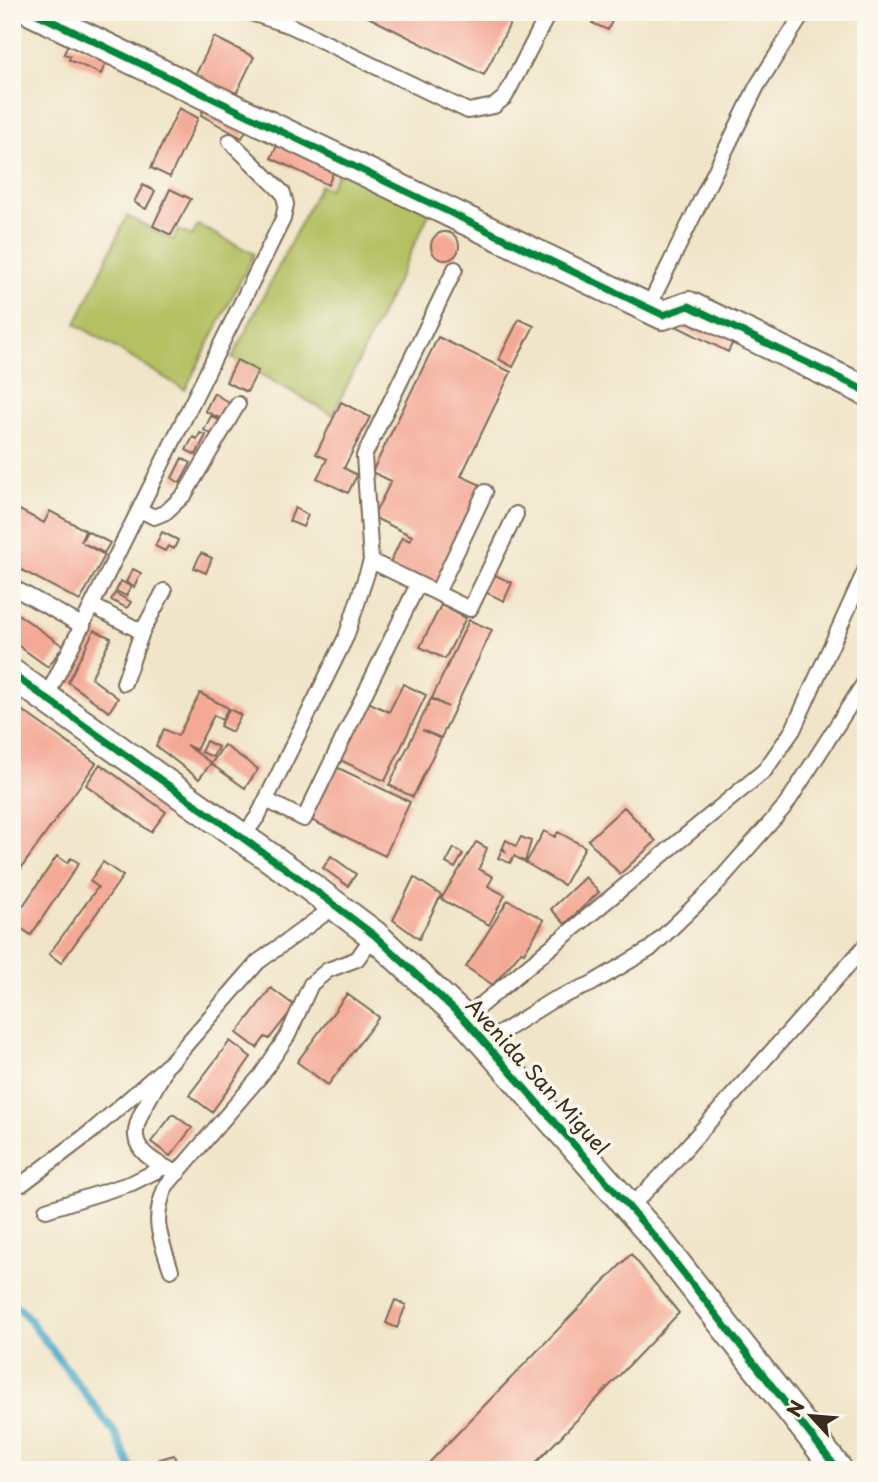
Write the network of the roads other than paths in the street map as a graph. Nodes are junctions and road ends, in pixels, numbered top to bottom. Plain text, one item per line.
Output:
1 (33, 12) edge
2 (248, 12) edge
3 (549, 12) edge
4 (804, 12) edge
5 (230, 141) dead end
6 (455, 270) dead end
7 (648, 308) junction
8 (866, 391) edge
9 (238, 404) dead end
10 (485, 492) dead end
11 (140, 510) junction
12 (516, 514) dead end
13 (371, 561) junction
14 (866, 569) edge
15 (418, 584) junction
16 (12, 587) edge
17 (164, 591) dead end
18 (437, 593) junction
19 (93, 606) junction
20 (83, 626) junction
21 (142, 632) junction
22 (12, 674) edge
23 (866, 680) edge
24 (124, 683) dead end
25 (46, 698) junction
26 (266, 800) junction
27 (242, 838) junction
28 (333, 904) junction
29 (374, 935) junction
30 (866, 945) edge
31 (464, 1019) junction
32 (485, 1043) junction
33 (170, 1063) junction
34 (171, 1170) junction
35 (22, 1184) dead end
36 (629, 1208) junction
37 (46, 1210) dead end
38 (171, 1270) dead end
39 (838, 1470) edge

1 - 7 street
2 - 3 lane
4 - 7 lane
5 - 11 lane
6 - 13 lane
7 - 8 street
9 - 11 lane
10 - 18 lane
11 - 19 lane
12 - 18 lane
13 - 15 lane
13 - 26 lane
14 - 31 lane
15 - 18 lane
15 - 26 lane
16 - 20 lane
17 - 21 lane
19 - 20 lane
19 - 21 lane
20 - 25 lane
21 - 24 lane
22 - 25 street, Avenida San Miguel
23 - 32 lane
25 - 27 street, Avenida San Miguel
26 - 27 lane
27 - 28 street, Avenida San Miguel
28 - 29 street, Avenida San Miguel
28 - 33 lane
29 - 31 street, Avenida San Miguel
29 - 34 lane
30 - 36 lane
31 - 32 street, Avenida San Miguel
32 - 36 street, Avenida San Miguel
33 - 34 lane
33 - 35 lane
34 - 37 lane
34 - 38 lane
36 - 39 street, Avenida San Miguel

